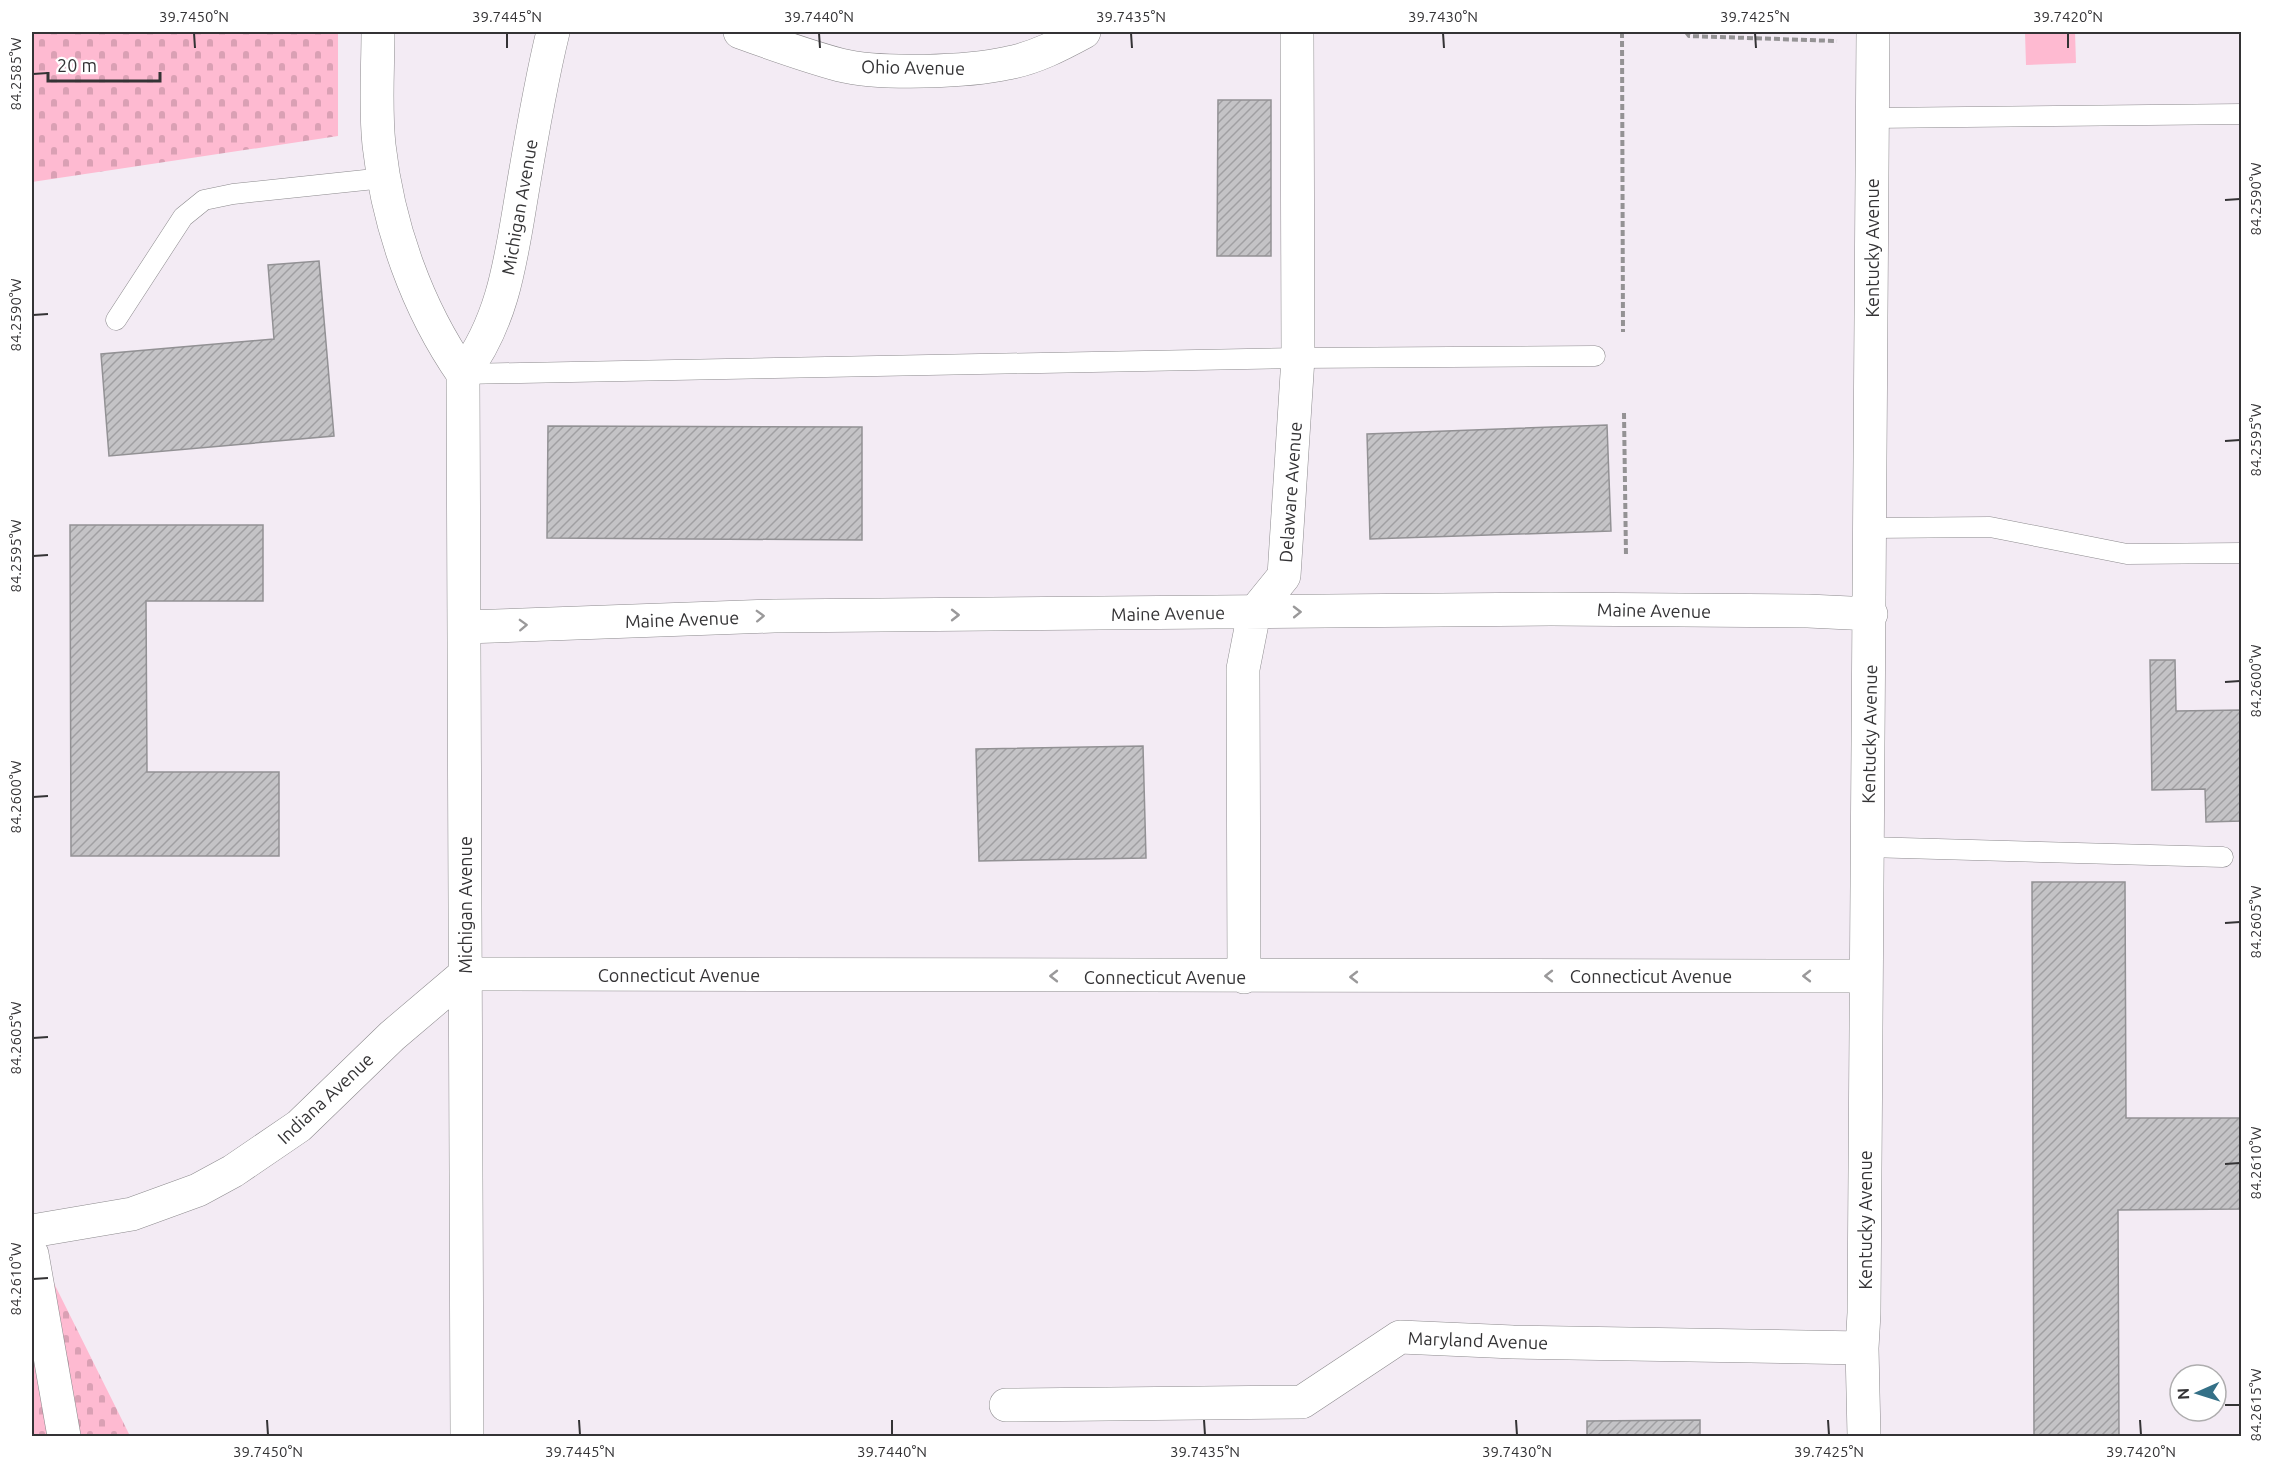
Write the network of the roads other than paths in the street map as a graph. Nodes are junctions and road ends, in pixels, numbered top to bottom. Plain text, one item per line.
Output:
1 (378, 32) edge
2 (553, 32) edge
3 (740, 32) edge
4 (1084, 32) edge
5 (1297, 32) edge
6 (1873, 32) edge
7 (2241, 114) edge
8 (1873, 118) junction
9 (384, 178) junction
10 (116, 320) dead end
11 (1595, 356) dead end
12 (1298, 358) junction
13 (463, 374) junction
14 (1871, 528) junction
15 (2241, 553) edge
16 (1254, 613) junction
17 (1871, 614) junction
18 (465, 627) junction
19 (1868, 848) junction
20 (2223, 857) dead end
21 (465, 974) junction
22 (1865, 976) junction
23 (1244, 977) junction
24 (32, 1231) edge
25 (32, 1254) edge
26 (1862, 1348) junction
27 (1006, 1405) dead end
28 (64, 1437) edge
29 (467, 1437) edge
30 (1864, 1437) edge

1 - 9 street
2 - 13 street, Michigan Avenue
3 - 4 street, Ohio Avenue
5 - 12 street, Delaware Avenue
6 - 8 street, Kentucky Avenue
7 - 8 lane
8 - 14 street, Kentucky Avenue
9 - 10 lane
9 - 13 street
11 - 12 lane
12 - 13 lane
12 - 16 street, Delaware Avenue
13 - 18 street, Michigan Avenue
14 - 15 lane
14 - 17 street, Kentucky Avenue
16 -> 17 street, Maine Avenue
18 -> 16 street, Maine Avenue
16 - 23 street, Delaware Avenue
17 - 19 street, Kentucky Avenue
18 - 21 street, Michigan Avenue
19 - 20 lane
19 - 22 street, Kentucky Avenue
23 -> 21 street, Connecticut Avenue
21 - 24 street, Indiana Avenue
21 - 29 street, Michigan Avenue
22 -> 23 street, Connecticut Avenue
22 - 26 street, Kentucky Avenue
25 - 28 street
26 - 27 street, Maryland Avenue
26 - 30 street, Kentucky Avenue

